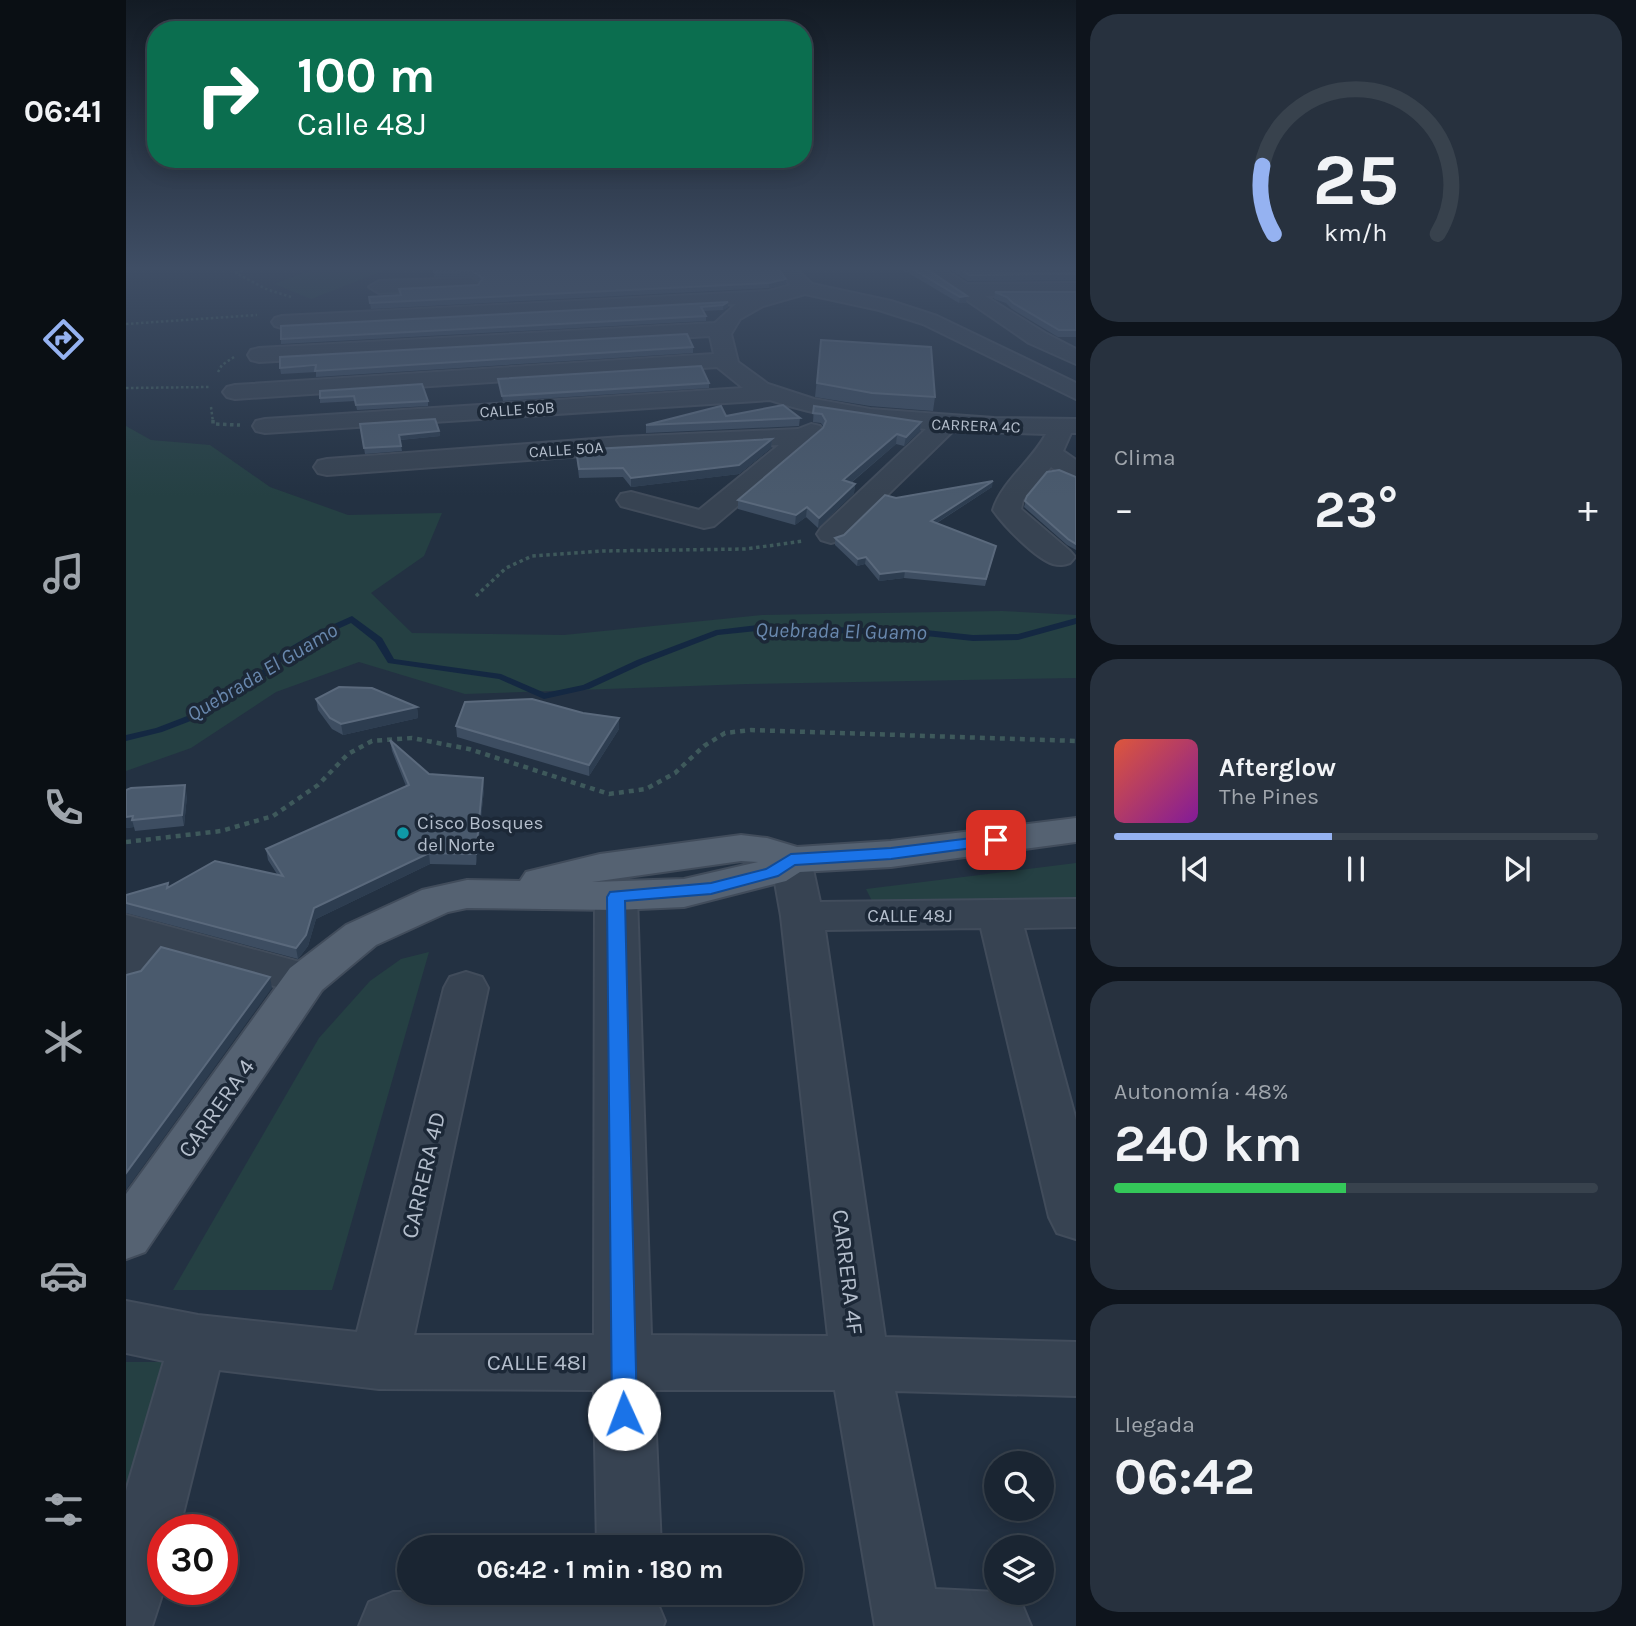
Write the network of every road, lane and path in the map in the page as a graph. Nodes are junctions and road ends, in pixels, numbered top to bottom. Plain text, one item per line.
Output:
1 (453, 344) edge
2 (501, 344) edge
3 (718, 344) edge
4 (977, 344) edge
5 (1049, 344) edge
6 (259, 355) dead end
7 (1076, 357) edge
8 (234, 358) dead end
9 (724, 360) junction
10 (1020, 366) junction
11 (1076, 366) edge
12 (483, 375) junction
13 (212, 387) junction
14 (126, 388) edge
15 (235, 392) joint
16 (1076, 392) edge
17 (209, 393) dead end
18 (769, 393) junction
19 (211, 403) dead end
20 (834, 411) junction
21 (461, 413) junction
22 (945, 425) junction
23 (265, 426) joint
24 (1069, 426) edge
25 (805, 436) junction
26 (1049, 453) junction
27 (447, 457) junction
28 (327, 467) dead end
29 (1076, 472) edge
30 (631, 500) dead end
31 (831, 534) joint
32 (1060, 557) dead end
33 (476, 596) dead end
34 (1076, 741) edge
35 (1076, 830) edge
36 (126, 842) edge
37 (791, 860) junction
38 (492, 894) junction
39 (616, 897) junction
40 (1076, 913) edge
41 (999, 915) junction
42 (802, 916) junction
43 (140, 933) edge
44 (126, 969) edge
45 (306, 979) junction
46 (466, 988) dead end
47 (1076, 1217) edge
48 (126, 1236) edge
49 (126, 1327) edge
50 (198, 1341) junction
51 (623, 1361) junction
52 (379, 1362) junction
53 (860, 1363) junction
54 (1076, 1369) edge
55 (629, 1535) edge
56 (126, 1608) edge
57 (631, 1613) edge
58 (908, 1624) edge
59 (393, 1626) edge
60 (997, 1626) edge

1 - 6 street
2 - 12 street
3 - 9 street
4 - 10 street
5 - 7 street
8 - 13 path
9 - 12 street
9 - 18 street, CARRERA 4C
10 - 11 street
10 - 16 street
12 - 15 street
12 - 21 street
13 - 14 path
13 - 15 path
13 - 17 path
18 - 20 street, CARRERA 4C
18 - 21 street, CALLE 50B
19 - 23 path
20 - 22 street, CARRERA 4C
20 - 25 street
21 - 23 street, CALLE 50B
21 - 27 street
22 - 24 street, CARRERA 4C
22 - 31 street
24 - 26 street
25 - 27 street, CALLE 50A
25 - 30 street
26 - 29 street
26 - 32 street
27 - 28 street, CALLE 50A
31 - 33 path
34 - 36 path
35 - 37 main road
37 - 38 main road
37 - 39 main road
37 - 42 street
38 - 39 main road
38 - 45 main road
39 - 51 street
40 - 41 street, CALLE 48J
41 - 42 street, CALLE 48J
41 - 47 street
42 - 53 street, CARRERA 4F
43 - 44 street
43 - 45 street
45 - 48 main road, CARRERA 4
46 - 52 street, CARRERA 4D
49 - 50 street, CALLE 48I
50 - 52 street, CALLE 48I
50 - 56 street
51 - 52 street, CALLE 48I
51 - 53 street, CALLE 48I
51 - 55 street
53 - 54 street, CALLE 48I
53 - 58 street, CARRERA 4F
57 - 59 street
58 - 60 street

